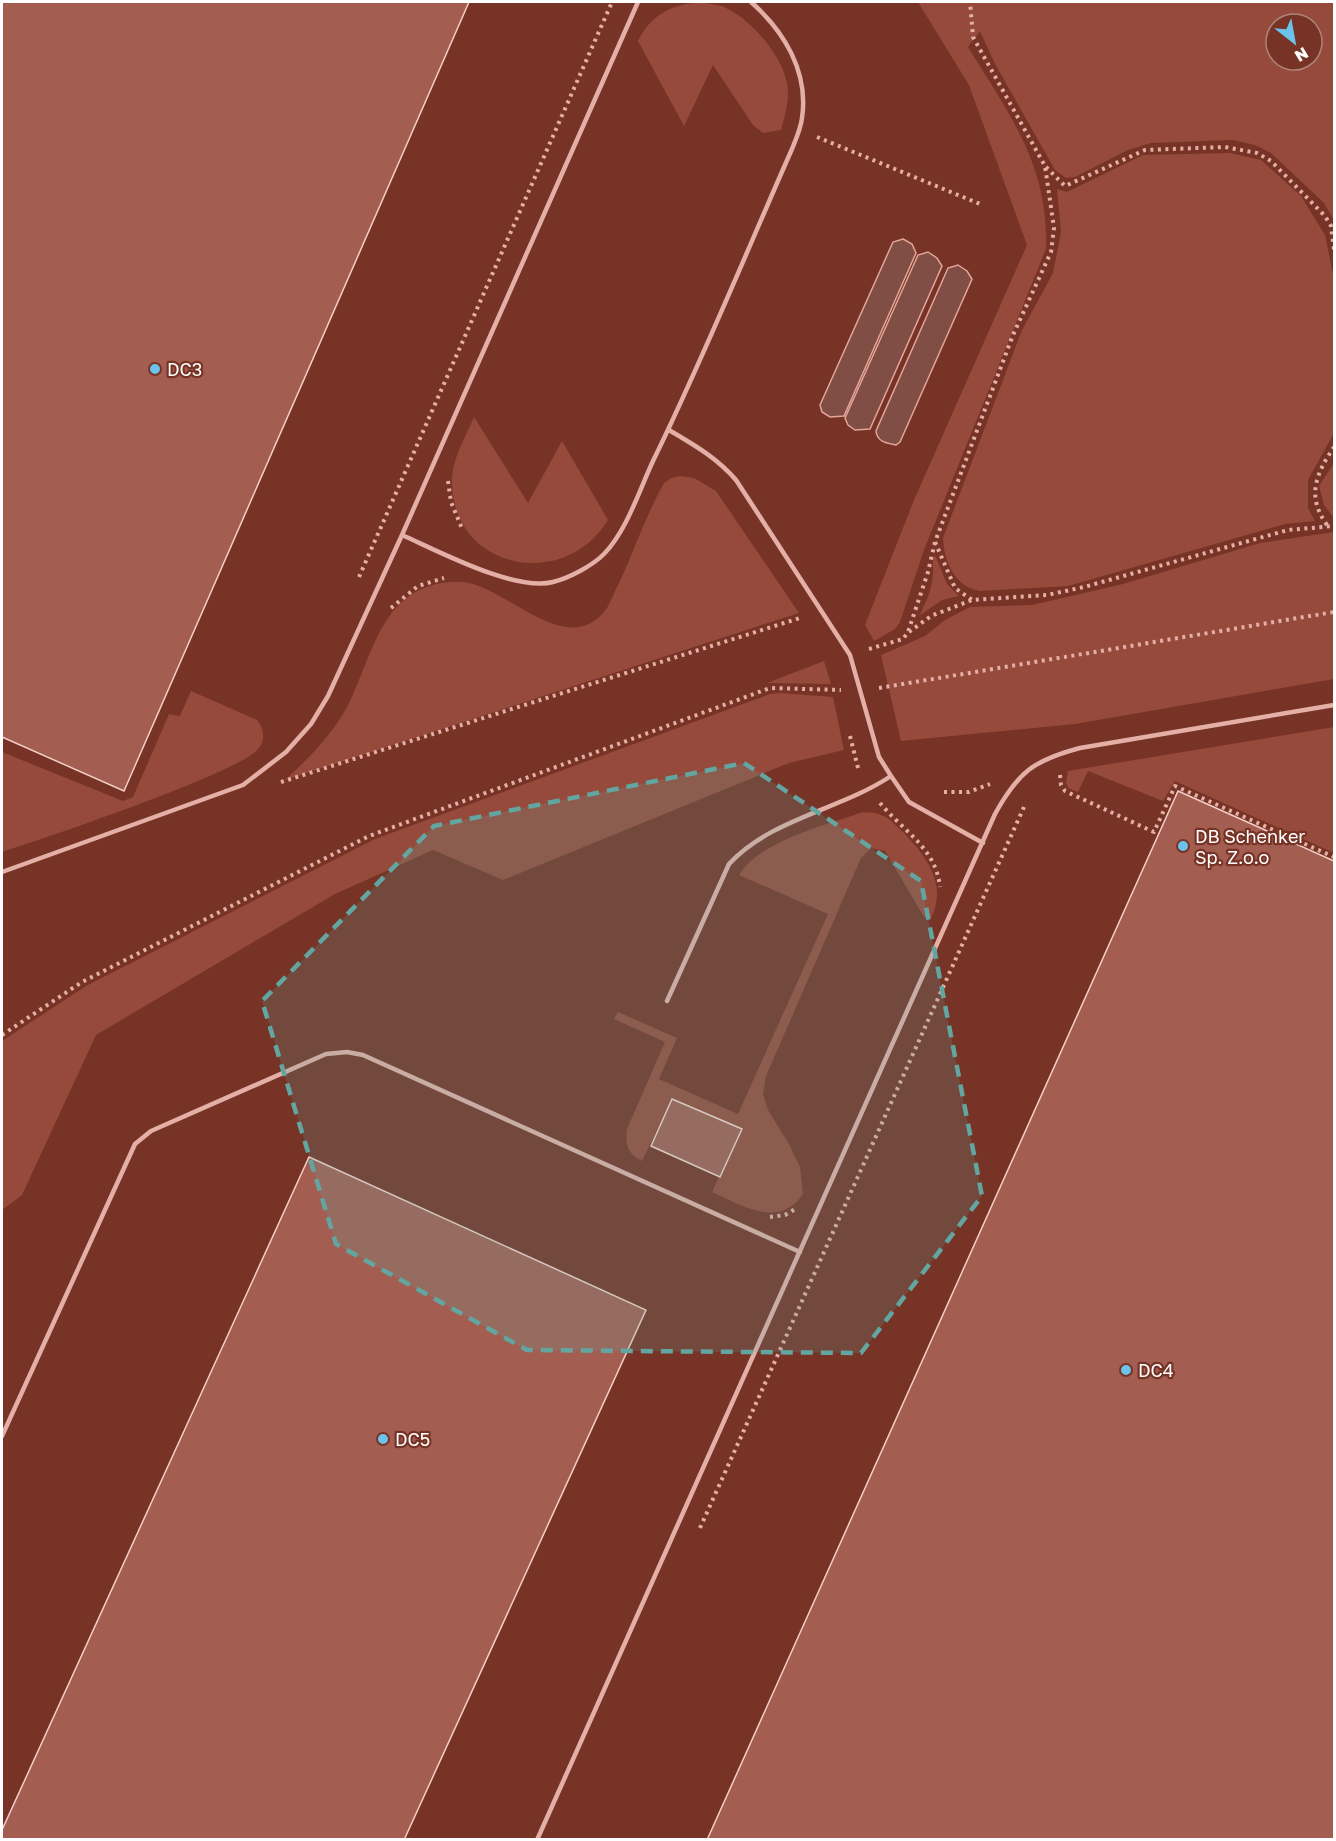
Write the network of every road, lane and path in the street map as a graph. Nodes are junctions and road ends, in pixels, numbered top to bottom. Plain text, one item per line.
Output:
1 (612, 2) edge
2 (638, 2) edge
3 (751, 2) edge
4 (970, 2) edge
5 (799, 129) junction
6 (1045, 166) junction
7 (980, 204) dead end
8 (1335, 250) edge
9 (669, 430) junction
10 (1335, 447) edge
11 (450, 472) dead end
12 (1327, 525) junction
13 (1335, 526) edge
14 (463, 531) dead end
15 (402, 535) junction
16 (934, 542) junction
17 (358, 580) dead end
18 (972, 600) junction
19 (1335, 612) edge
20 (810, 625) dead end
21 (908, 632) junction
22 (850, 655) junction
23 (837, 681) dead end
24 (840, 690) junction
25 (860, 691) junction
26 (842, 701) dead end
27 (1335, 705) edge
28 (850, 733) dead end
29 (1064, 768) dead end
30 (891, 776) junction
31 (1059, 777) junction
32 (1049, 781) dead end
33 (275, 784) dead end
34 (869, 790) junction
35 (1027, 800) dead end
36 (983, 843) junction
37 (1335, 857) edge
38 (2, 872) edge
39 (940, 892) dead end
40 (667, 1001) dead end
41 (2, 1035) edge
42 (799, 1205) dead end
43 (759, 1216) dead end
44 (800, 1252) junction
45 (2, 1436) edge
46 (696, 1538) dead end
47 (537, 1839) edge

1 - 17 path
2 - 15 lane
3 - 5 lane
4 - 6 path
5 - 7 path
5 - 9 lane
6 - 8 path
6 - 16 path
9 - 15 lane
9 - 22 lane
10 - 12 path
11 - 14 path
12 - 13 path
12 - 18 path
15 - 38 lane
16 - 18 path
16 - 21 path
18 - 21 path
19 - 25 path
20 - 33 path
21 - 22 path
22 - 25 lane
23 - 24 path
24 - 25 path
24 - 26 path
24 - 41 path
25 - 30 lane
27 - 36 lane
28 - 34 path
29 - 31 path
30 - 34 lane
30 - 36 lane
31 - 32 path
31 - 37 path
34 - 39 path
34 - 40 lane
35 - 46 path
36 - 44 lane
42 - 43 path
44 - 45 lane
44 - 47 lane

